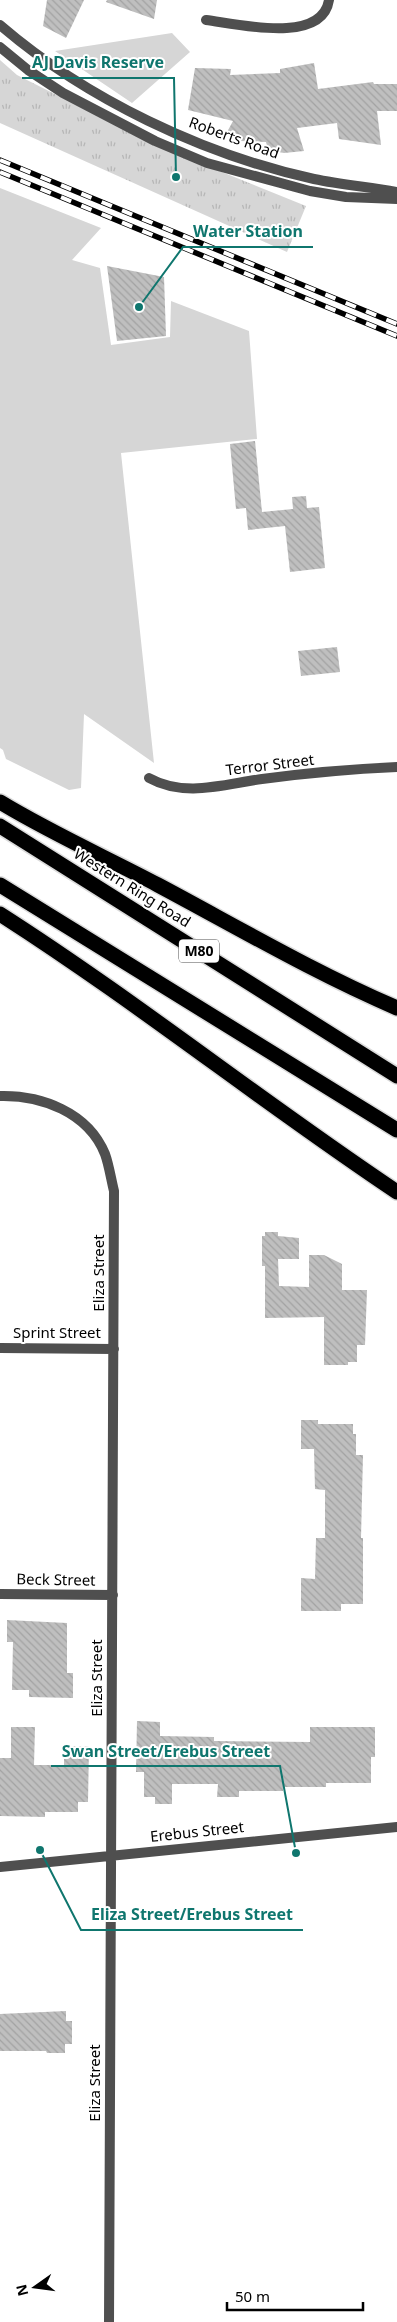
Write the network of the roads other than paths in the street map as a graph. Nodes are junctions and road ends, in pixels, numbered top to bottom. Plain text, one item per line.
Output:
1 (329, 0) edge
2 (206, 20) dead end
3 (0, 25) edge
4 (0, 47) edge
5 (397, 192) edge
6 (397, 199) edge
7 (397, 767) edge
8 (149, 778) dead end
9 (0, 802) edge
10 (0, 826) edge
11 (0, 885) edge
12 (0, 914) edge
13 (397, 1008) edge
14 (397, 1076) edge
15 (0, 1096) edge
16 (397, 1130) edge
17 (397, 1192) edge
18 (0, 1348) edge
19 (114, 1349) junction
20 (0, 1594) edge
21 (113, 1595) junction
22 (397, 1827) edge
23 (111, 1856) junction
24 (0, 1867) edge
25 (109, 2322) edge

1 - 2 street
3 - 5 street, Roberts Road
4 - 6 street, Roberts Road
7 - 8 street, Terror Street
9 - 13 highway
10 - 14 highway, Western Ring Road / M80
11 - 16 highway
12 - 17 highway
15 - 19 street, Eliza Street
18 - 19 street, Sprint Street
19 - 21 street, Eliza Street
20 - 21 street, Beck Street
21 - 23 street, Eliza Street
22 - 23 street, Erebus Street
23 - 24 street, Erebus Street
23 - 25 street, Eliza Street

